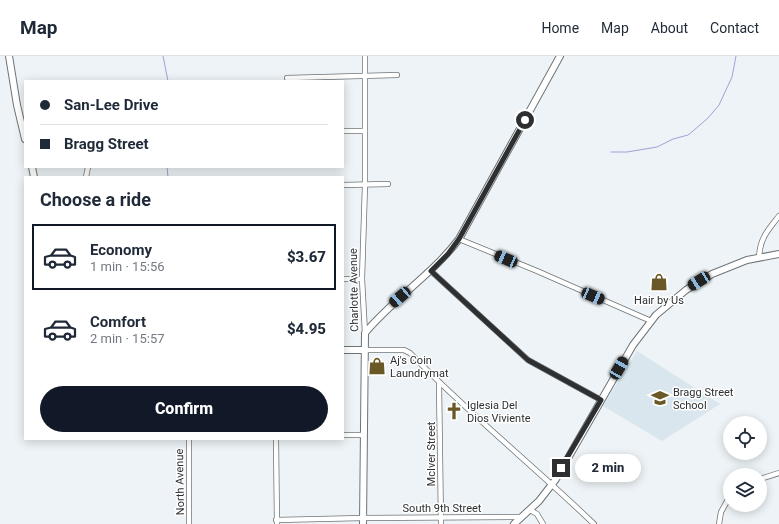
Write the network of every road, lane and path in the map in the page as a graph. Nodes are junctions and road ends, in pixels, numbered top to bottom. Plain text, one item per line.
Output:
1 (9, 56) edge
2 (365, 56) edge
3 (560, 56) edge
4 (397, 75) dead end
5 (365, 76) junction
6 (287, 78) dead end
7 (344, 131) edge
8 (365, 131) junction
9 (24, 135) edge
10 (388, 184) dead end
11 (344, 185) edge
12 (365, 185) junction
13 (779, 216) edge
14 (459, 239) junction
15 (779, 254) edge
16 (759, 257) junction
17 (431, 271) junction
18 (344, 279) edge
19 (362, 279) junction
20 (651, 321) junction
21 (365, 333) junction
22 (344, 350) edge
23 (364, 350) junction
24 (439, 383) junction
25 (601, 400) junction
26 (344, 435) edge
27 (364, 435) junction
28 (189, 440) edge
29 (276, 440) edge
30 (779, 474) edge
31 (767, 477) edge
32 (552, 484) junction
33 (723, 508) edge
34 (530, 510) junction
35 (440, 518) junction
36 (522, 518) junction
37 (363, 521) edge
38 (276, 522) edge
39 (190, 524) edge
40 (441, 524) edge
41 (514, 524) edge
42 (543, 524) edge
43 (594, 524) edge
44 (719, 524) edge

1 - 9 street
2 - 5 street, Charlotte Avenue
3 - 14 street
4 - 5 street
5 - 6 street
5 - 8 street, Charlotte Avenue
7 - 8 street
8 - 12 street, Charlotte Avenue
10 - 12 street
11 - 12 street
12 - 19 street, Charlotte Avenue
13 - 16 street
14 - 17 street
14 - 20 street
15 - 16 street
16 - 20 street
17 - 21 street
17 - 25 street
18 - 19 street
19 - 21 street, Charlotte Avenue
20 - 25 street
21 - 23 street, Charlotte Avenue
22 - 23 street
23 - 24 street
23 - 27 street, Charlotte Avenue
24 - 32 street
24 - 35 street, McIver Street
25 - 32 street
26 - 27 street
27 - 37 street, Charlotte Avenue
28 - 39 street, North Avenue
29 - 38 street
30 - 31 street
32 - 34 street
32 - 43 street
33 - 44 street
34 - 36 street
34 - 42 street
35 - 36 street, South 9th Street
35 - 37 street, South 9th Street
35 - 40 street, McIver Street
36 - 41 street
37 - 38 street, South 9th Street

